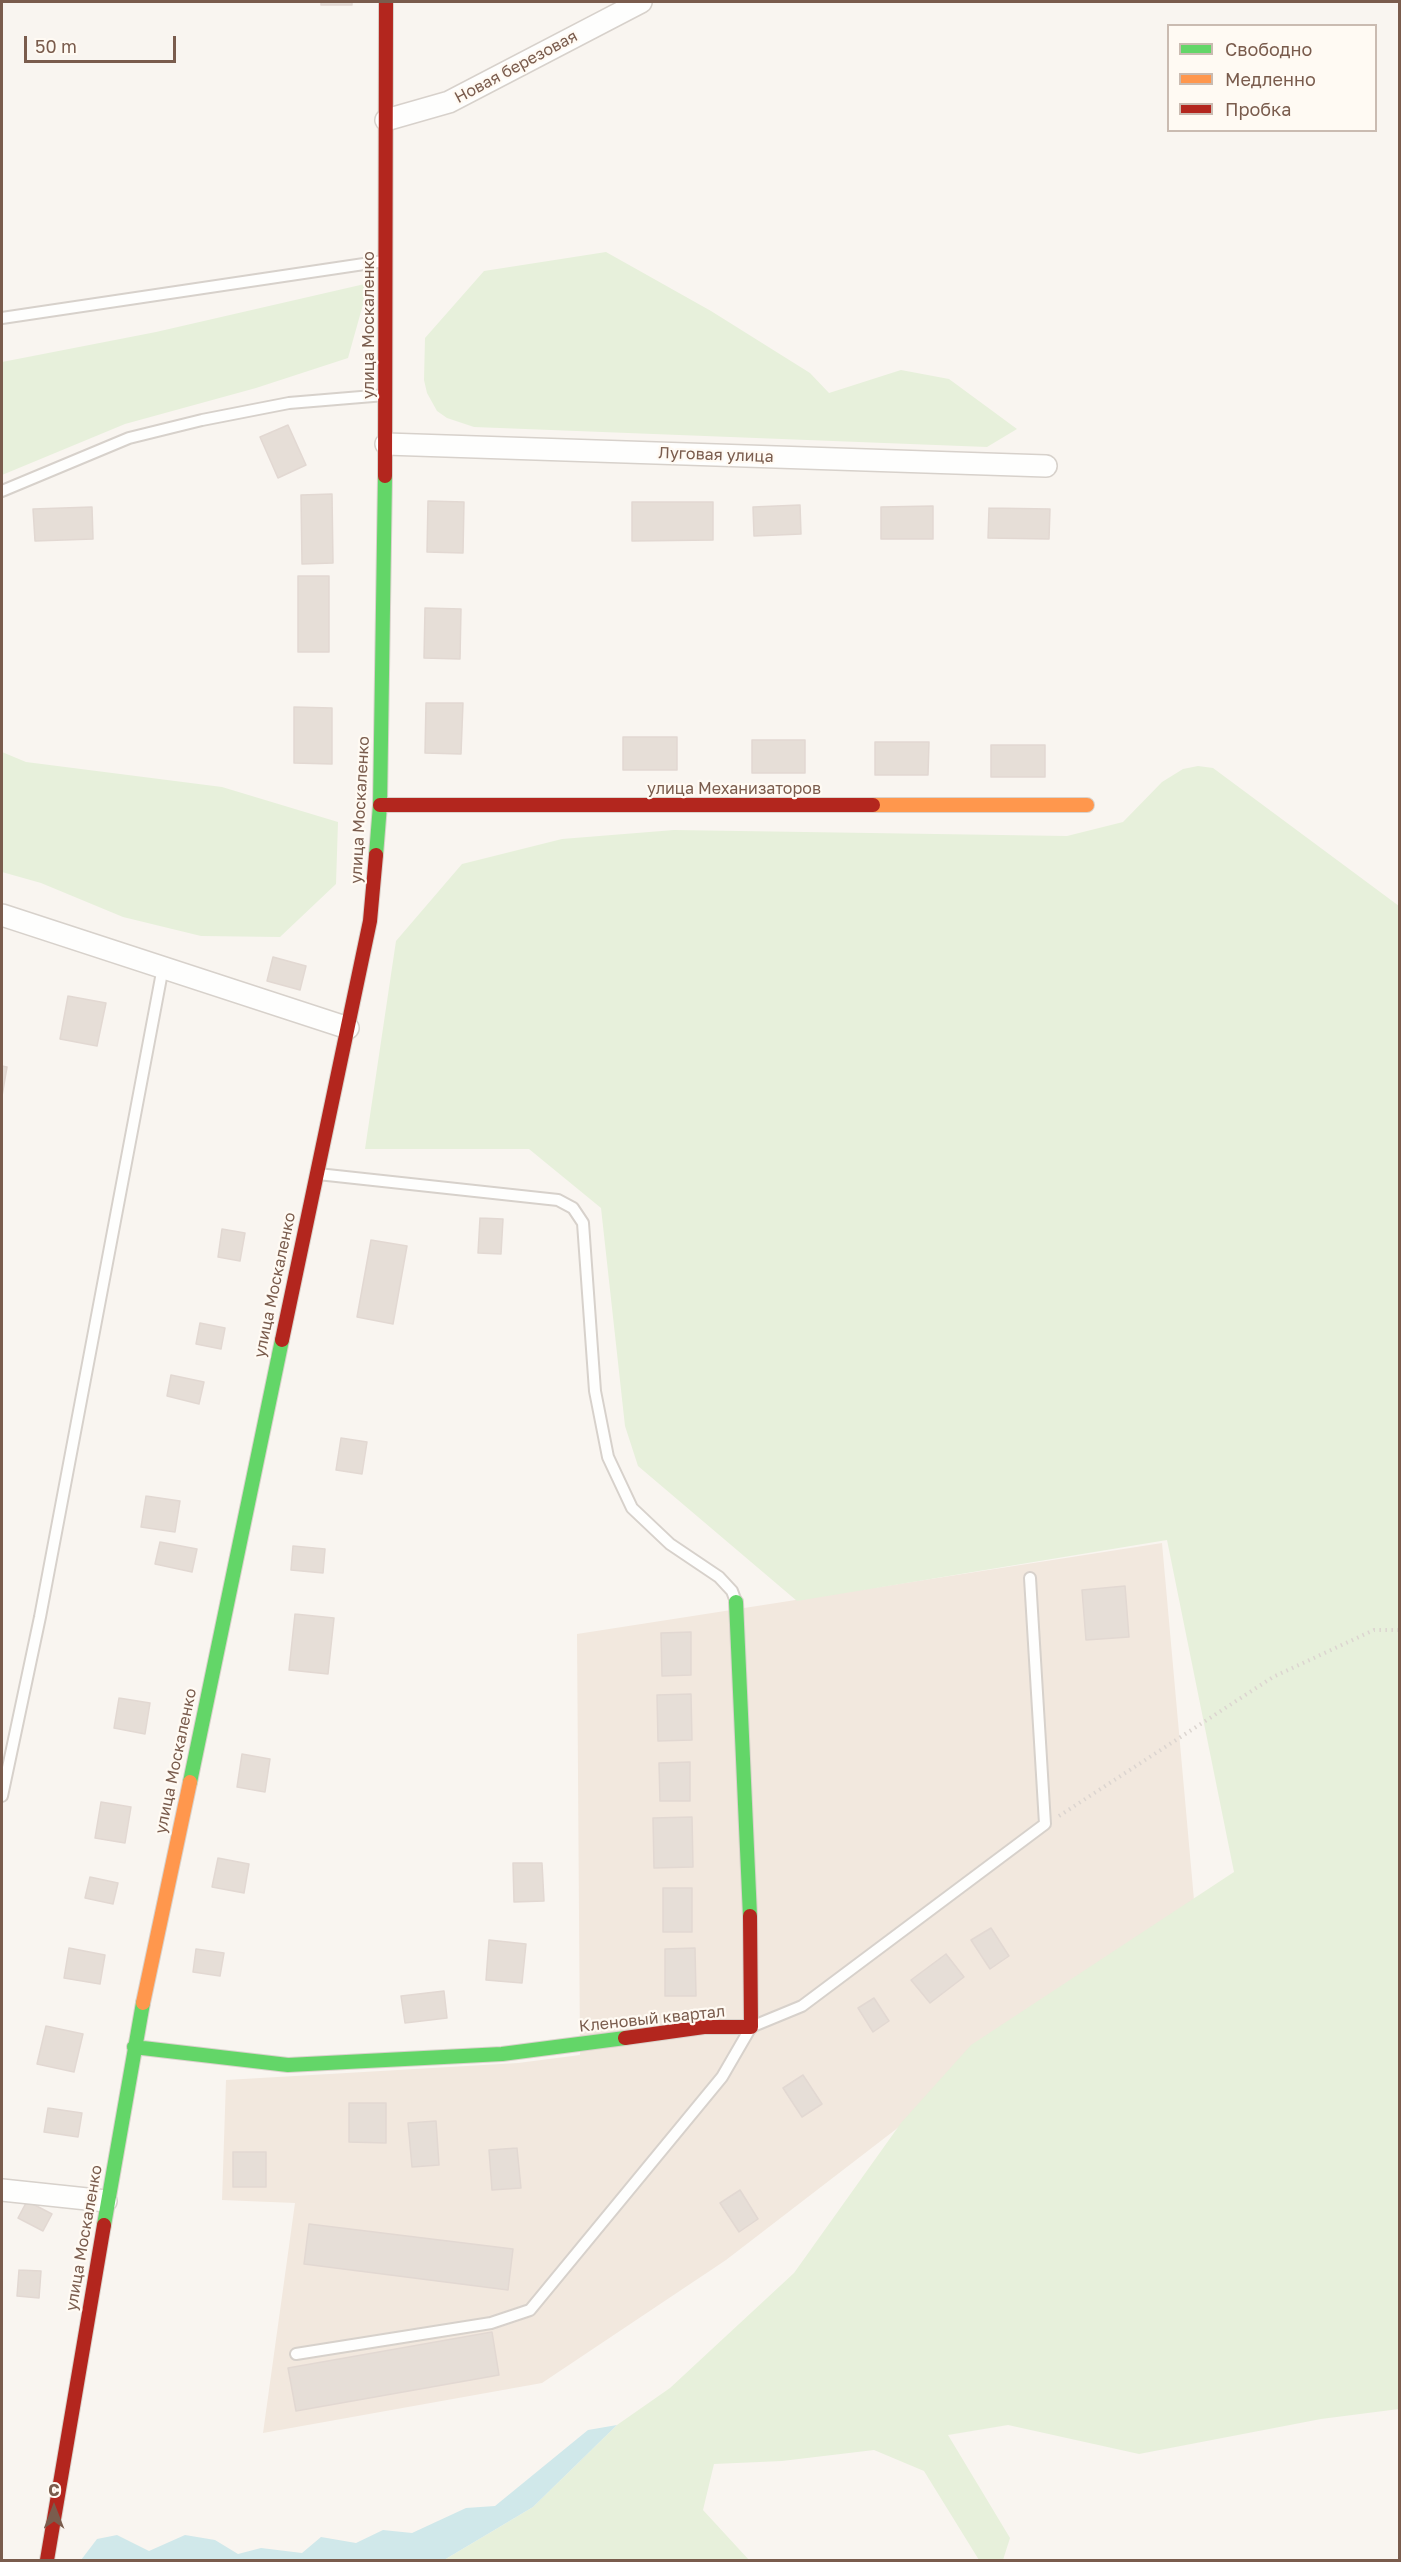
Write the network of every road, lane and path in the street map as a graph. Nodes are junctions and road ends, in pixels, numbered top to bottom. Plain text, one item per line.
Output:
1 (386, 2) edge
2 (641, 2) edge
3 (386, 120) junction
4 (385, 260) junction
5 (2, 318) edge
6 (385, 395) junction
7 (386, 444) junction
8 (1046, 466) dead end
9 (2, 491) edge
10 (380, 805) junction
11 (1087, 805) dead end
12 (2, 915) edge
13 (163, 967) junction
14 (348, 1028) junction
15 (315, 1174) junction
16 (1030, 1578) dead end
17 (736, 1602) joint
18 (1400, 1630) edge
19 (2, 1796) edge
20 (1045, 1824) junction
21 (751, 2027) junction
22 (134, 2047) junction
23 (2, 2190) edge
24 (106, 2201) junction
25 (296, 2354) dead end
26 (47, 2560) edge

1 - 3 street, улица Москаленко
2 - 3 street, Новая березовая
3 - 4 street, улица Москаленко
4 - 5 lane
4 - 6 street, улица Москаленко
6 - 7 street, улица Москаленко
6 - 9 lane
7 - 8 street, Луговая улица
7 - 10 street, улица Москаленко
10 - 11 street, улица Механизаторов
10 - 14 street, улица Москаленко
12 - 13 street
13 - 14 street
13 - 19 lane
14 - 15 street, улица Москаленко
15 - 17 lane
15 - 22 street, улица Москаленко
16 - 20 lane
17 - 21 street, Кленовый квартал
18 - 20 path
20 - 21 lane
21 - 22 street, Кленовый квартал
21 - 25 lane
22 - 24 street, улица Москаленко
23 - 24 street
24 - 26 street, улица Москаленко

